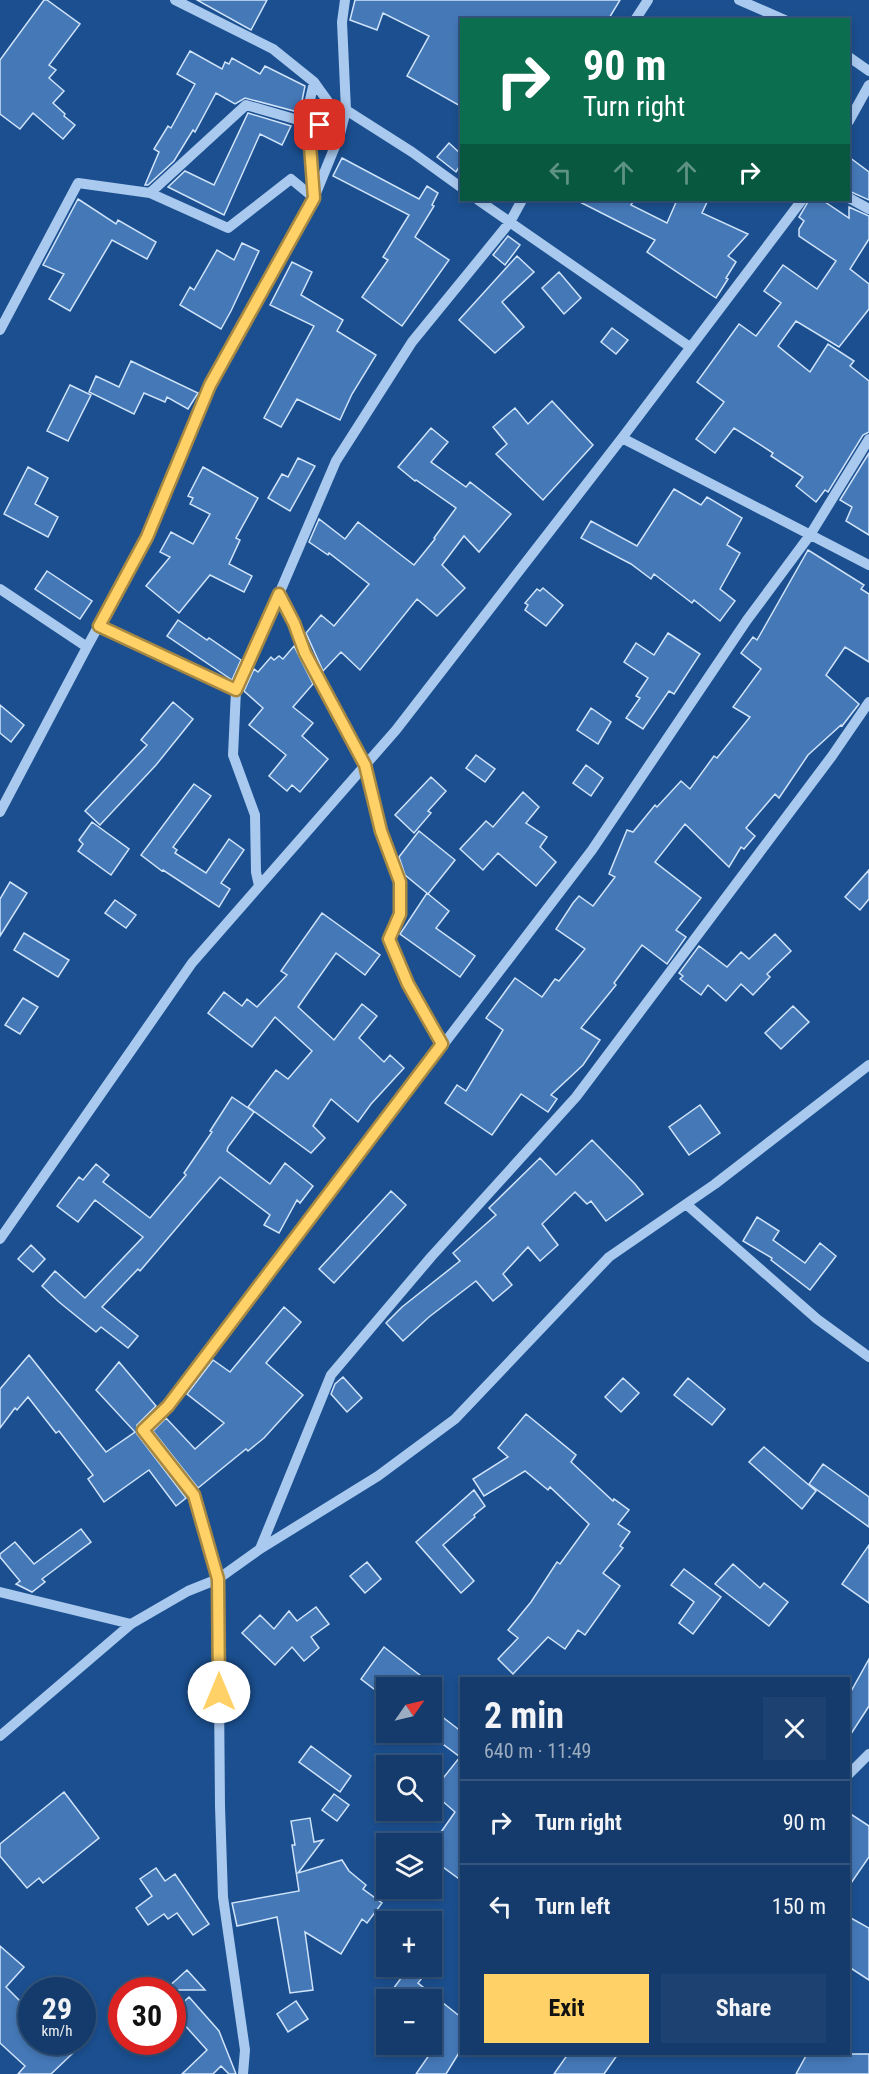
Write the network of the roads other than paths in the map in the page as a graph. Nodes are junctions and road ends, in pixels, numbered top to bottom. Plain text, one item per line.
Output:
1 (175, 0) edge
2 (345, 0) edge
3 (648, 0) edge
4 (739, 0) edge
5 (636, 18) edge
6 (780, 18) edge
7 (850, 58) edge
8 (869, 71) edge
9 (314, 82) junction
10 (869, 85) edge
11 (346, 110) junction
12 (850, 119) edge
13 (460, 187) edge
14 (150, 193) junction
15 (314, 198) junction
16 (850, 199) edge
17 (479, 201) edge
18 (521, 201) edge
19 (801, 201) edge
20 (869, 209) edge
21 (510, 222) junction
22 (0, 330) edge
23 (690, 347) junction
24 (622, 438) junction
25 (869, 439) edge
26 (810, 535) junction
27 (869, 565) edge
28 (0, 589) edge
29 (279, 594) junction
30 (99, 626) junction
31 (87, 647) junction
32 (236, 690) junction
33 (869, 702) edge
34 (365, 765) junction
35 (0, 812) edge
36 (259, 886) junction
37 (442, 1044) junction
38 (869, 1065) edge
39 (686, 1204) junction
40 (0, 1239) edge
41 (869, 1357) edge
42 (260, 1549) junction
43 (218, 1579) junction
44 (0, 1592) edge
45 (131, 1624) junction
46 (0, 1736) edge
47 (869, 1754) edge
48 (850, 1773) edge
49 (243, 2074) edge

1 - 9 street
2 - 11 street
3 - 5 street
4 - 6 street
7 - 8 street
9 - 14 street
9 - 15 street
10 - 12 street
11 - 13 street
11 - 15 street
14 - 15 street
14 - 22 street
15 - 30 street
16 - 20 street
17 - 21 street
18 - 21 street
19 - 23 street
21 - 23 street
21 - 29 street
23 - 24 street
24 - 26 street
24 - 34 street
25 - 26 street
26 - 27 street
26 - 37 street
28 - 31 street
29 - 32 street
29 - 34 street
30 - 31 street
30 - 32 street
31 - 35 street
32 - 36 street
33 - 42 street
34 - 36 street
34 - 37 street
36 - 40 street
37 - 43 street
38 - 39 street
39 - 41 street
39 - 42 street
42 - 43 street
43 - 45 street
43 - 49 street
44 - 45 street
45 - 46 street
47 - 48 street

